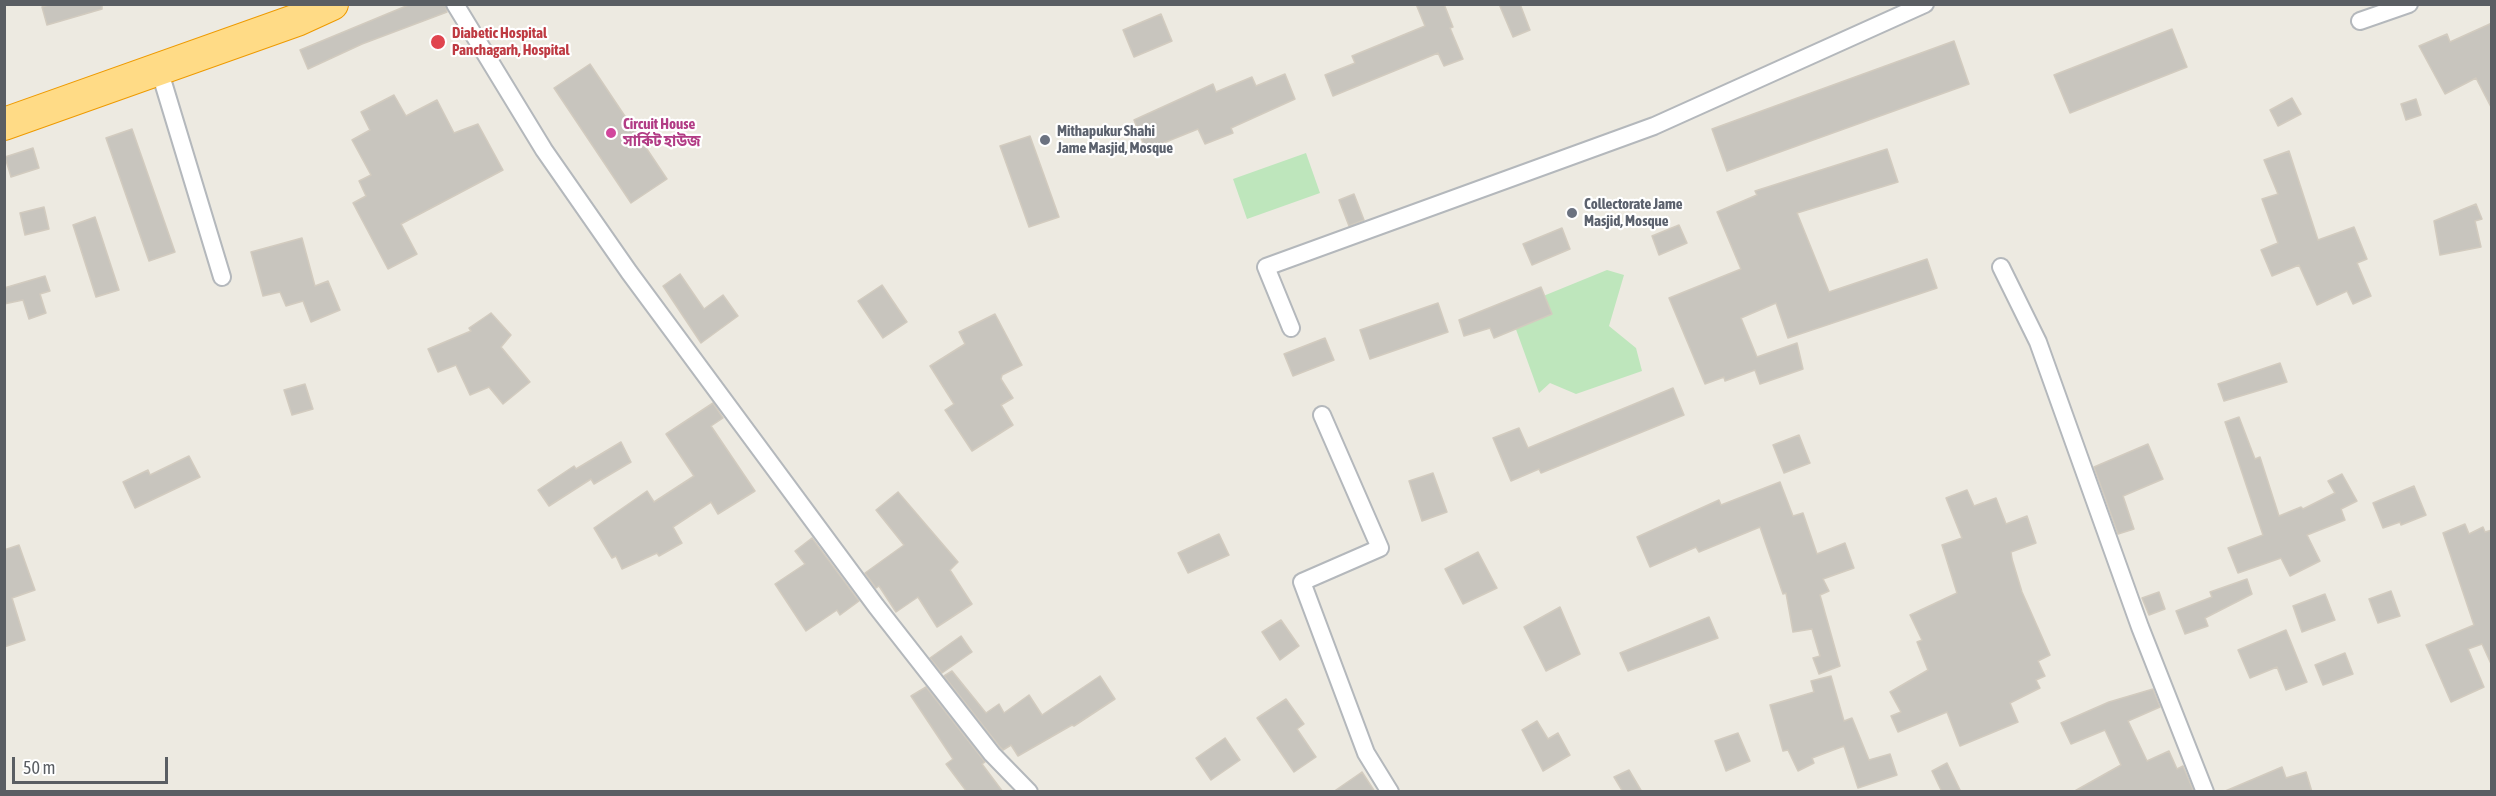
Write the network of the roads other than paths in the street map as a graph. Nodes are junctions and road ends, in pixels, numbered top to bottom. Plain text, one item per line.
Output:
1 (332, 4) edge
2 (455, 4) edge
3 (1925, 4) edge
4 (2409, 4) edge
5 (2360, 21) dead end
6 (159, 69) junction
7 (4, 124) edge
8 (2001, 267) dead end
9 (222, 277) dead end
10 (1292, 328) dead end
11 (1322, 415) dead end
12 (1029, 792) edge
13 (1390, 792) edge
14 (2205, 792) edge

1 - 6 highway
2 - 12 street
3 - 10 street
4 - 5 street
6 - 7 highway
6 - 9 street
8 - 14 street
11 - 13 street

